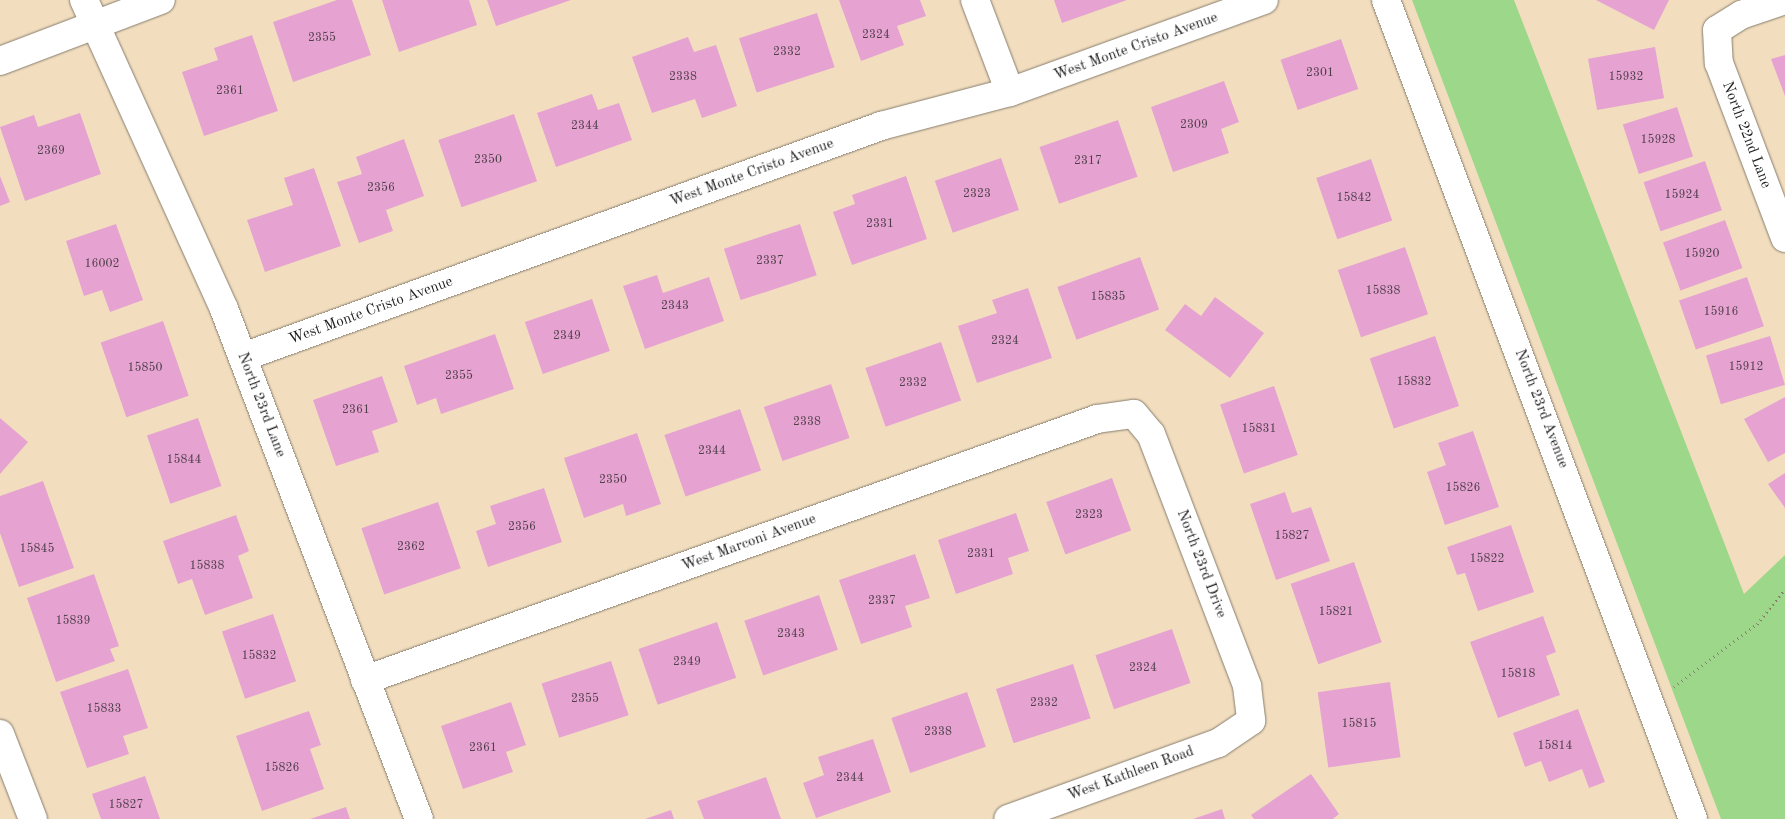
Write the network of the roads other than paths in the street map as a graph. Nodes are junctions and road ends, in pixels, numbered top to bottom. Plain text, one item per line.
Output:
1 (84, 0) edge
2 (161, 0) edge
3 (975, 0) edge
4 (1264, 0) edge
5 (1386, 0) edge
6 (1785, 0) edge
7 (95, 26) junction
8 (0, 61) edge
9 (1010, 92) junction
10 (1785, 238) edge
11 (243, 357) junction
12 (1134, 414) joint
13 (365, 680) junction
14 (1250, 721) joint
15 (0, 734) edge
16 (33, 819) edge
17 (419, 819) edge
18 (1008, 819) edge
19 (1693, 819) edge

1 - 7 street, North 23rd Lane
2 - 7 street
3 - 9 street
4 - 9 street, West Monte Cristo Avenue
5 - 19 street, North 23rd Avenue
6 - 10 street, North 22nd Lane
7 - 8 street
7 - 11 street, North 23rd Lane
9 - 11 street, West Monte Cristo Avenue
11 - 13 street, North 23rd Lane
12 - 13 street, West Marconi Avenue
12 - 14 street, North 23rd Drive
13 - 17 street, North 23rd Lane
14 - 18 street, West Kathleen Road
15 - 16 street

